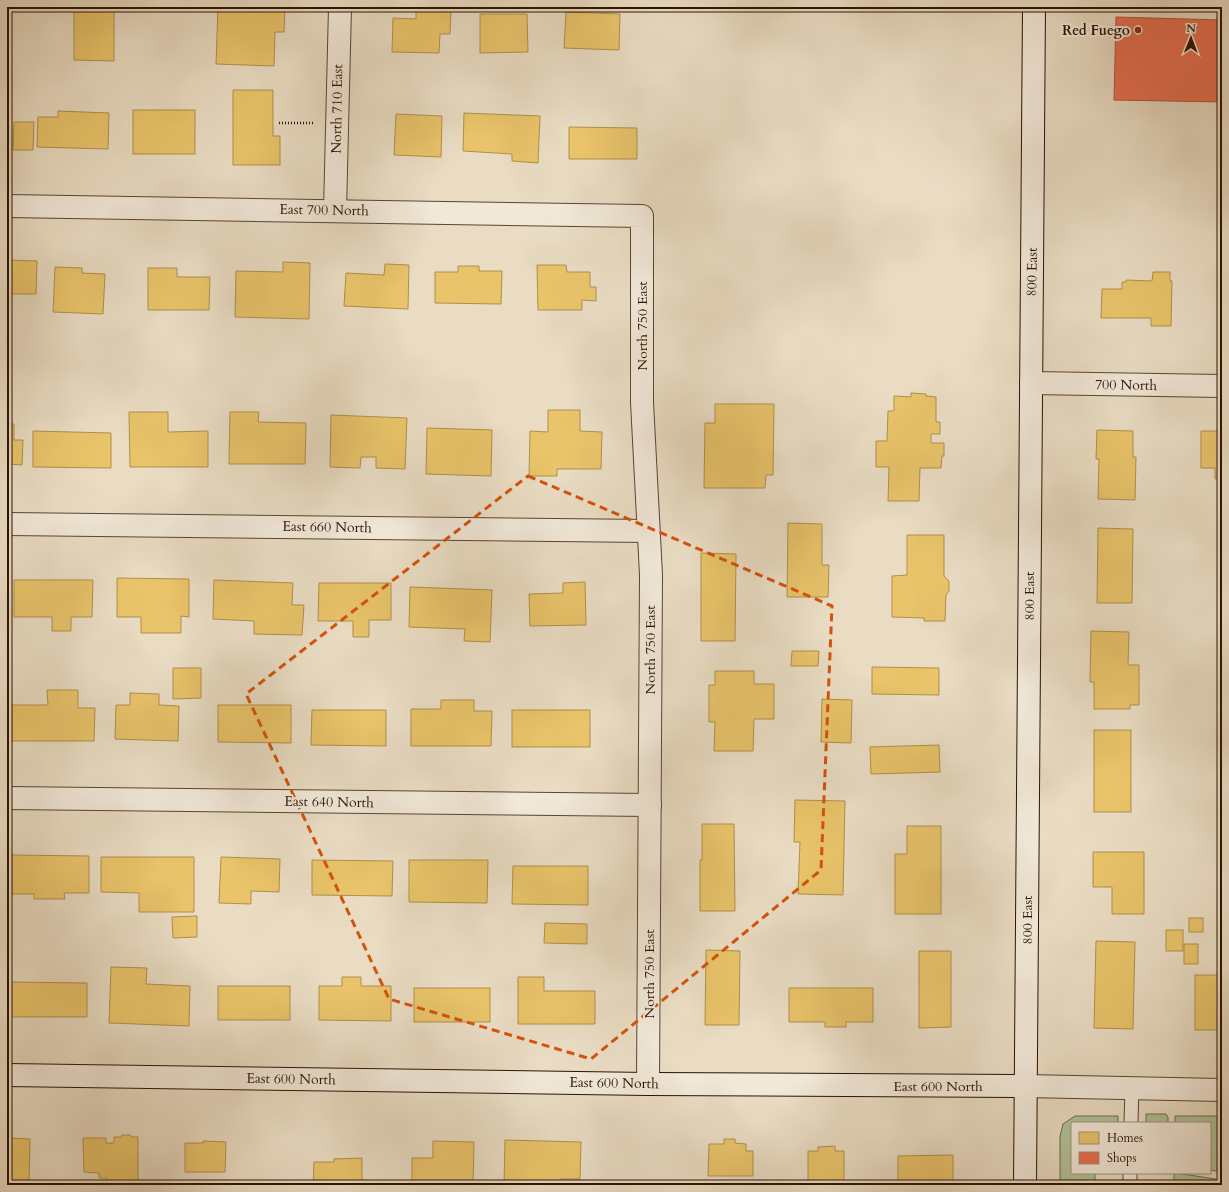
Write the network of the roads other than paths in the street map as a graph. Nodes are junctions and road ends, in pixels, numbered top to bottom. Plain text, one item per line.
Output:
1 (340, 7) edge
2 (1034, 7) edge
3 (7, 206) edge
4 (335, 211) junction
5 (642, 216) joint
6 (1030, 383) junction
7 (1222, 386) edge
8 (7, 524) edge
9 (648, 531) junction
10 (7, 798) edge
11 (650, 805) junction
12 (7, 1075) edge
13 (648, 1084) junction
14 (1025, 1086) junction
15 (1132, 1088) junction
16 (1222, 1090) edge
17 (1131, 1122) edge
18 (1130, 1174) edge
19 (1025, 1185) edge
20 (1130, 1185) edge

1 - 4 street, North 710 East
2 - 6 street, 800 East
3 - 4 street, East 700 North
4 - 5 street, East 700 North
5 - 9 street, North 750 East
6 - 7 street, 700 North
6 - 14 street, 800 East
8 - 9 street, East 660 North
9 - 11 street, North 750 East
10 - 11 street, East 640 North
11 - 13 street, North 750 East
12 - 13 street, East 600 North
13 - 14 street, East 600 North
14 - 15 street, East 600 North
14 - 19 street, 800 East
15 - 16 street, East 600 North
15 - 17 lane
18 - 20 lane

